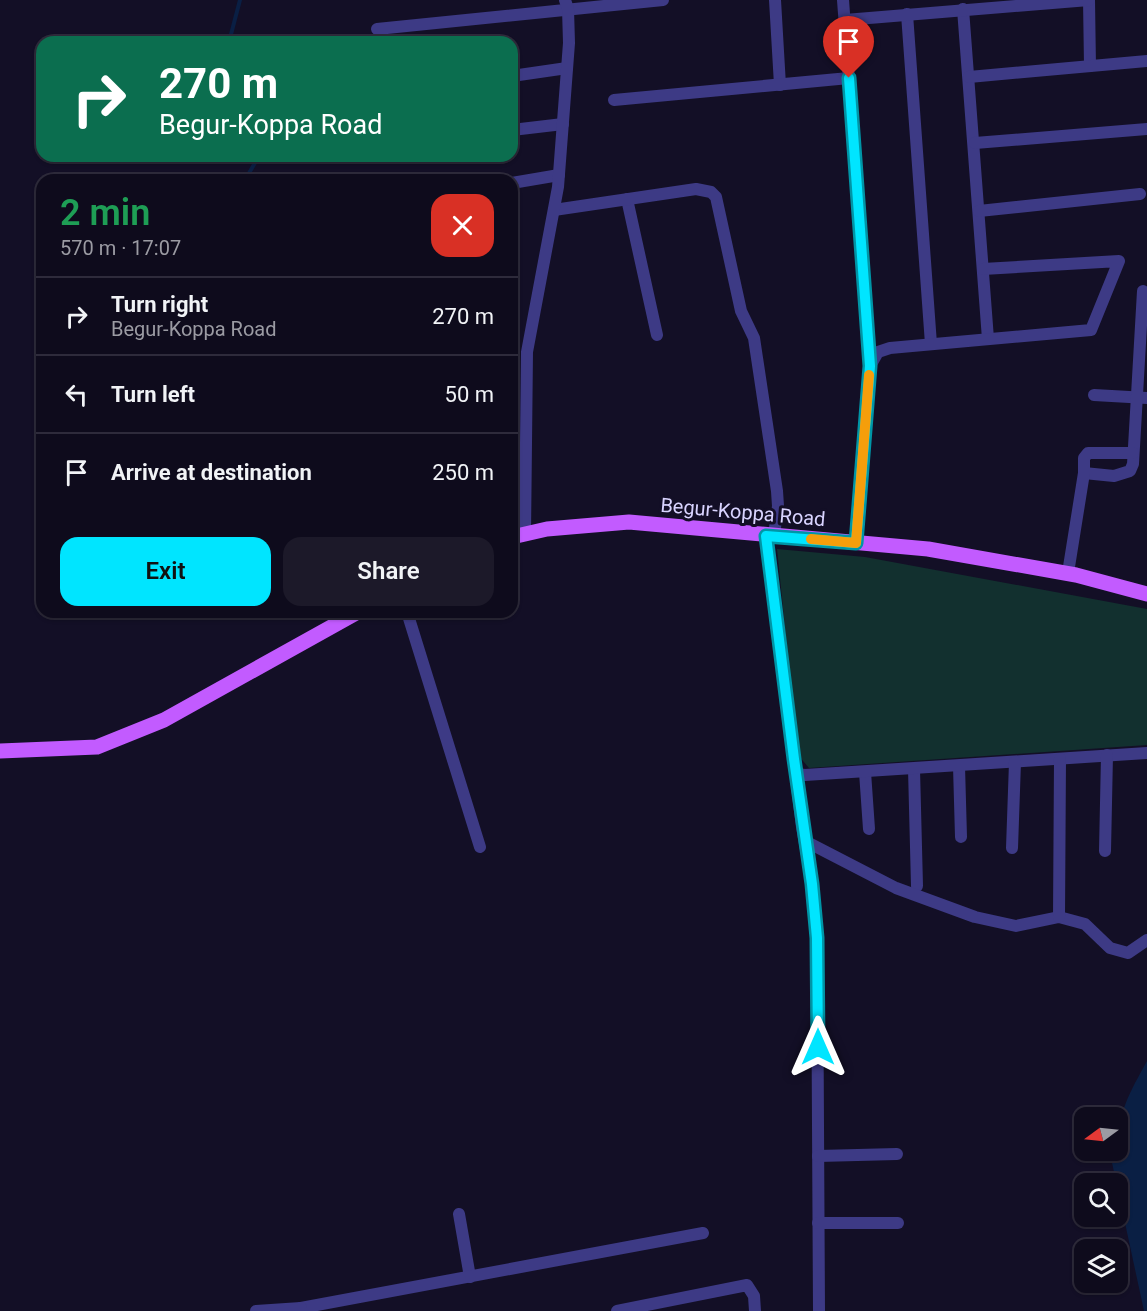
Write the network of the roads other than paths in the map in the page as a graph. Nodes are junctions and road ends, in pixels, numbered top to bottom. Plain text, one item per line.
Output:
1 (663, 0) edge
2 (775, 0) edge
3 (843, 0) edge
4 (1089, 0) edge
5 (1015, 3) edge
6 (567, 5) edge
7 (963, 9) junction
8 (907, 14) junction
9 (845, 20) junction
10 (377, 29) dead end
11 (1147, 62) edge
12 (1090, 66) junction
13 (567, 68) junction
14 (518, 75) edge
15 (969, 77) junction
16 (849, 78) junction
17 (780, 85) junction
18 (614, 100) dead end
19 (563, 124) junction
20 (518, 129) edge
21 (1147, 129) edge
22 (975, 142) junction
23 (559, 175) junction
24 (518, 182) edge
25 (1140, 194) dead end
26 (627, 199) junction
27 (554, 210) junction
28 (979, 211) junction
29 (983, 269) junction
30 (1143, 291) dead end
31 (657, 335) dead end
32 (988, 339) junction
33 (931, 344) junction
34 (870, 366) junction
35 (1094, 395) dead end
36 (1142, 397) edge
37 (1133, 453) junction
38 (1084, 473) junction
39 (518, 536) edge
40 (770, 536) junction
41 (856, 543) junction
42 (1068, 573) junction
43 (1147, 594) edge
44 (347, 618) edge
45 (409, 618) edge
46 (0, 751) edge
47 (1147, 753) edge
48 (1107, 755) junction
49 (1060, 759) junction
50 (1016, 762) junction
51 (959, 766) junction
52 (914, 769) junction
53 (865, 772) junction
54 (797, 774) junction
55 (869, 829) dead end
56 (962, 837) dead end
57 (805, 841) junction
58 (480, 847) dead end
59 (1012, 848) dead end
60 (1105, 851) dead end
61 (917, 886) dead end
62 (1059, 917) junction
63 (1147, 940) edge
64 (897, 1154) dead end
65 (818, 1156) junction
66 (459, 1214) dead end
67 (818, 1223) junction
68 (898, 1223) dead end
69 (703, 1233) dead end
70 (470, 1277) junction
71 (301, 1310) edge
72 (256, 1311) edge
73 (617, 1311) edge
74 (755, 1311) edge
75 (819, 1311) edge

1 - 6 street
2 - 17 street
3 - 9 street
4 - 5 street
4 - 12 street
5 - 7 street
6 - 10 street
6 - 13 street
7 - 8 street
7 - 15 street
8 - 9 street
8 - 33 street
9 - 16 street
11 - 12 street
12 - 15 street
13 - 14 street
13 - 19 street
15 - 22 street
16 - 17 street
16 - 34 street
17 - 18 street
19 - 20 street
19 - 23 street
21 - 22 street
22 - 28 street
23 - 24 street
23 - 27 street
25 - 28 street
26 - 27 street
26 - 31 street
26 - 40 street
27 - 39 street
28 - 29 street
29 - 32 street
29 - 32 street
30 - 36 street
32 - 33 street
33 - 34 street
34 - 41 street
35 - 36 street
36 - 37 street
37 - 38 street
37 - 38 street
38 - 42 street
39 - 40 main road, Begur-Koppa Road
40 - 41 main road, Begur-Koppa Road
40 - 54 street
41 - 42 main road, Begur-Koppa Road
42 - 43 main road, Begur-Koppa Road
44 - 46 main road
45 - 58 street
47 - 48 street
48 - 49 street
48 - 60 street
49 - 50 street
49 - 62 street
50 - 51 street
50 - 59 street
51 - 52 street
51 - 56 street
52 - 53 street
52 - 61 street
53 - 54 street
53 - 55 street
54 - 57 street
57 - 62 street
57 - 65 street
62 - 63 street
64 - 65 street
65 - 67 street
66 - 70 street
67 - 68 street
67 - 75 street
69 - 70 street
70 - 71 street
71 - 72 street
73 - 74 street

